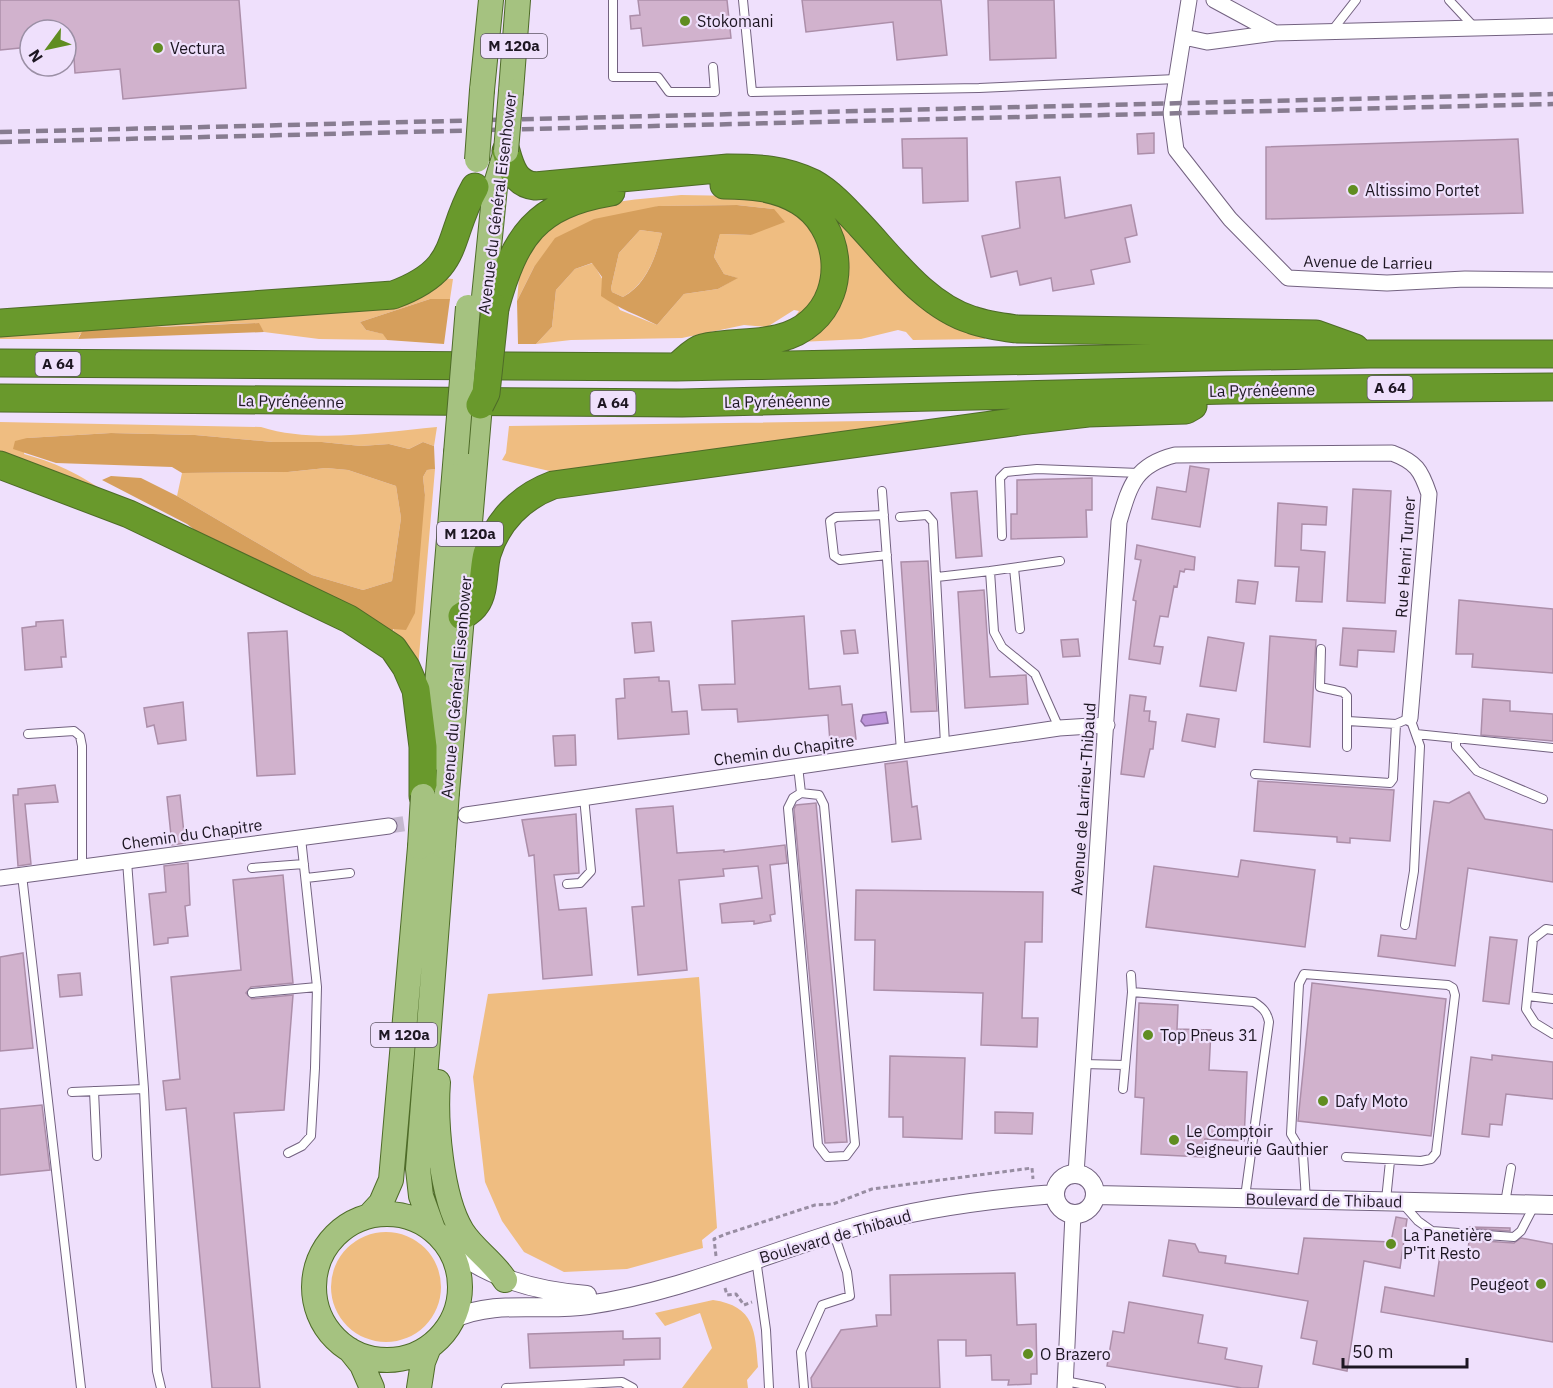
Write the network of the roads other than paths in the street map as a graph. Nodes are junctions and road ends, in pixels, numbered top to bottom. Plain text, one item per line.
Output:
1 (491, 0) edge
2 (518, 0) edge
3 (613, 0) edge
4 (743, 0) edge
5 (1189, 0) edge
6 (1214, 0) edge
7 (1356, 0) edge
8 (1449, 0) edge
9 (1553, 26) edge
10 (1476, 29) junction
11 (1275, 33) junction
12 (1330, 34) junction
13 (1184, 37) junction
14 (713, 68) dead end
15 (1176, 79) junction
16 (506, 152) junction
17 (476, 174) junction
18 (1553, 280) edge
19 (482, 307) junction
20 (0, 323) edge
21 (1370, 354) junction
22 (1553, 354) edge
23 (0, 363) edge
24 (676, 367) junction
25 (1553, 387) edge
26 (1227, 390) junction
27 (0, 398) edge
28 (480, 405) joint
29 (467, 453) junction
30 (0, 465) edge
31 (1139, 473) junction
32 (882, 491) dead end
33 (884, 515) junction
34 (900, 517) dead end
35 (1002, 536) dead end
36 (887, 555) junction
37 (1060, 561) dead end
38 (1014, 568) junction
39 (990, 571) junction
40 (937, 577) junction
41 (462, 616) junction
42 (1020, 629) dead end
43 (1321, 649) dead end
44 (1410, 718) junction
45 (1348, 721) junction
46 (1396, 724) junction
47 (1107, 725) junction
48 (1059, 728) junction
49 (28, 734) dead end
50 (1416, 734) junction
51 (1456, 738) junction
52 (945, 744) junction
53 (1347, 747) dead end
54 (1553, 748) edge
55 (901, 751) junction
56 (798, 766) junction
57 (1255, 774) dead end
58 (801, 793) junction
59 (435, 794) junction
60 (584, 797) junction
61 (1543, 799) dead end
62 (466, 815) dead end
63 (389, 826) tunnel mouth
64 (301, 838) junction
65 (431, 847) junction
66 (127, 861) junction
67 (304, 864) junction
68 (82, 867) junction
69 (252, 868) dead end
70 (350, 873) dead end
71 (22, 875) junction
72 (0, 878) edge
73 (306, 878) junction
74 (567, 885) dead end
75 (1405, 925) dead end
76 (1553, 930) edge
77 (1131, 975) dead end
78 (317, 987) junction
79 (1132, 992) junction
80 (252, 993) dead end
81 (1528, 996) junction
82 (1553, 999) edge
83 (430, 1018) junction
84 (1553, 1034) edge
85 (1083, 1064) junction
86 (1125, 1065) junction
87 (144, 1089) junction
88 (1123, 1089) dead end
89 (94, 1091) junction
90 (72, 1092) dead end
91 (288, 1153) dead end
92 (97, 1156) dead end
93 (1346, 1157) dead end
94 (1390, 1161) junction
95 (1511, 1168) dead end
96 (1076, 1174) junction
97 (1055, 1194) junction
98 (1095, 1195) junction
99 (1245, 1198) junction
100 (1306, 1200) junction
101 (1394, 1202) junction
102 (1505, 1204) junction
103 (1544, 1205) edge
104 (1073, 1214) junction
105 (369, 1216) junction
106 (834, 1234) junction
107 (440, 1237) junction
108 (756, 1259) junction
109 (505, 1280) junction
110 (619, 1298) junction
111 (453, 1319) junction
112 (429, 1347) junction
113 (350, 1350) junction
114 (1065, 1384) edge
115 (81, 1388) edge
116 (161, 1388) edge
117 (372, 1388) edge
118 (419, 1388) edge
119 (506, 1388) edge
120 (633, 1388) edge
121 (770, 1388) edge
122 (804, 1388) edge
123 (1101, 1388) edge

1 - 17 main road, Avenue du Général Eisenhower / M 120a, bridge
2 - 16 main road, Avenue du Général Eisenhower / M 120a, bridge
3 - 14 lane
4 - 15 lane
5 - 13 street, Avenue de Larrieu
6 - 11 street
7 - 12 lane
8 - 10 lane
9 - 10 street
10 - 12 street
11 - 12 street
11 - 13 street
13 - 15 street, Avenue de Larrieu
15 - 18 street, Avenue de Larrieu
16 - 19 main road, Avenue du Général Eisenhower / M 120a
16 - 21 highway
17 - 19 main road, Avenue du Général Eisenhower / M 120a
17 - 20 highway
19 - 24 highway
19 - 28 highway, bridge
19 - 29 main road, Avenue du Général Eisenhower / M 120a, bridge
21 - 22 highway, La Pyrénéenne / A 64
21 - 24 highway, La Pyrénéenne / A 64
23 - 24 highway, La Pyrénéenne / A 64
25 - 26 highway, La Pyrénéenne / A 64
26 - 27 highway, La Pyrénéenne / A 64
26 - 41 highway
28 - 29 main road, Avenue du Général Eisenhower / M 120a
29 - 41 main road, Avenue du Général Eisenhower / M 120a
29 - 59 main road, Avenue du Général Eisenhower / M 120a
30 - 59 highway
31 - 35 lane
31 - 44 street, Rue Henri Turner
31 - 47 street, Avenue de Larrieu-Thibaud
32 - 33 lane
33 - 36 lane
33 - 36 lane
34 - 40 lane
36 - 55 lane
37 - 38 lane
38 - 39 lane
38 - 42 lane
39 - 40 lane
39 - 48 lane
40 - 52 lane
41 - 59 main road, Avenue du Général Eisenhower / M 120a
43 - 45 lane
44 - 46 lane
44 - 50 lane
45 - 46 lane
45 - 53 lane
46 - 57 lane
47 - 48 street, Chemin du Chapitre
47 - 85 street, Avenue de Larrieu-Thibaud
48 - 52 street, Chemin du Chapitre
49 - 68 lane
50 - 51 lane
50 - 75 lane
51 - 54 lane
51 - 61 lane
52 - 55 street, Chemin du Chapitre
55 - 56 street, Chemin du Chapitre
56 - 58 lane
56 - 60 street, Chemin du Chapitre
58 - 58 lane
59 - 65 main road, Avenue du Général Eisenhower / M 120a, bridge
60 - 62 street, Chemin du Chapitre
60 - 74 lane
63 - 64 street, Chemin du Chapitre
64 - 66 street, Chemin du Chapitre
64 - 67 lane
65 - 83 main road, Avenue du Général Eisenhower / M 120a
65 - 105 main road, Avenue du Général Eisenhower / M 120a
66 - 68 street, Chemin du Chapitre
66 - 87 lane
67 - 69 lane
67 - 73 lane
68 - 71 street, Chemin du Chapitre
70 - 73 lane
71 - 72 street, Chemin du Chapitre
71 - 115 lane
73 - 78 lane
76 - 81 lane
77 - 79 lane
78 - 80 lane
78 - 91 lane
79 - 86 lane
79 - 99 lane
81 - 82 lane
81 - 84 lane
83 - 107 main road, Avenue du Général Eisenhower / M 120a
83 - 109 main road
85 - 86 lane
85 - 96 street, Avenue de Larrieu-Thibaud
86 - 88 lane
87 - 89 lane
87 - 116 lane
89 - 90 lane
89 - 92 lane
93 - 94 lane
94 - 100 lane
94 - 101 lane
95 - 102 lane
96 - 97 street
96 - 98 street
97 - 104 street
97 - 106 street, Boulevard de Thibaud
98 - 99 street, Boulevard de Thibaud
98 - 104 street
99 - 100 street, Boulevard de Thibaud
100 - 101 street, Boulevard de Thibaud
101 - 102 street, Boulevard de Thibaud
101 - 103 lane
102 - 103 street, Boulevard de Thibaud
104 - 114 street
105 - 107 main road
105 - 113 main road
106 - 108 street, Boulevard de Thibaud
106 - 122 lane
107 - 109 street, Boulevard de Thibaud
107 - 111 main road
108 - 110 street, Boulevard de Thibaud
108 - 121 lane
109 - 110 street, Boulevard de Thibaud
110 - 111 street, Boulevard de Thibaud
111 - 112 main road
112 - 113 main road
112 - 118 main road
113 - 117 main road
114 - 123 lane
119 - 120 lane

